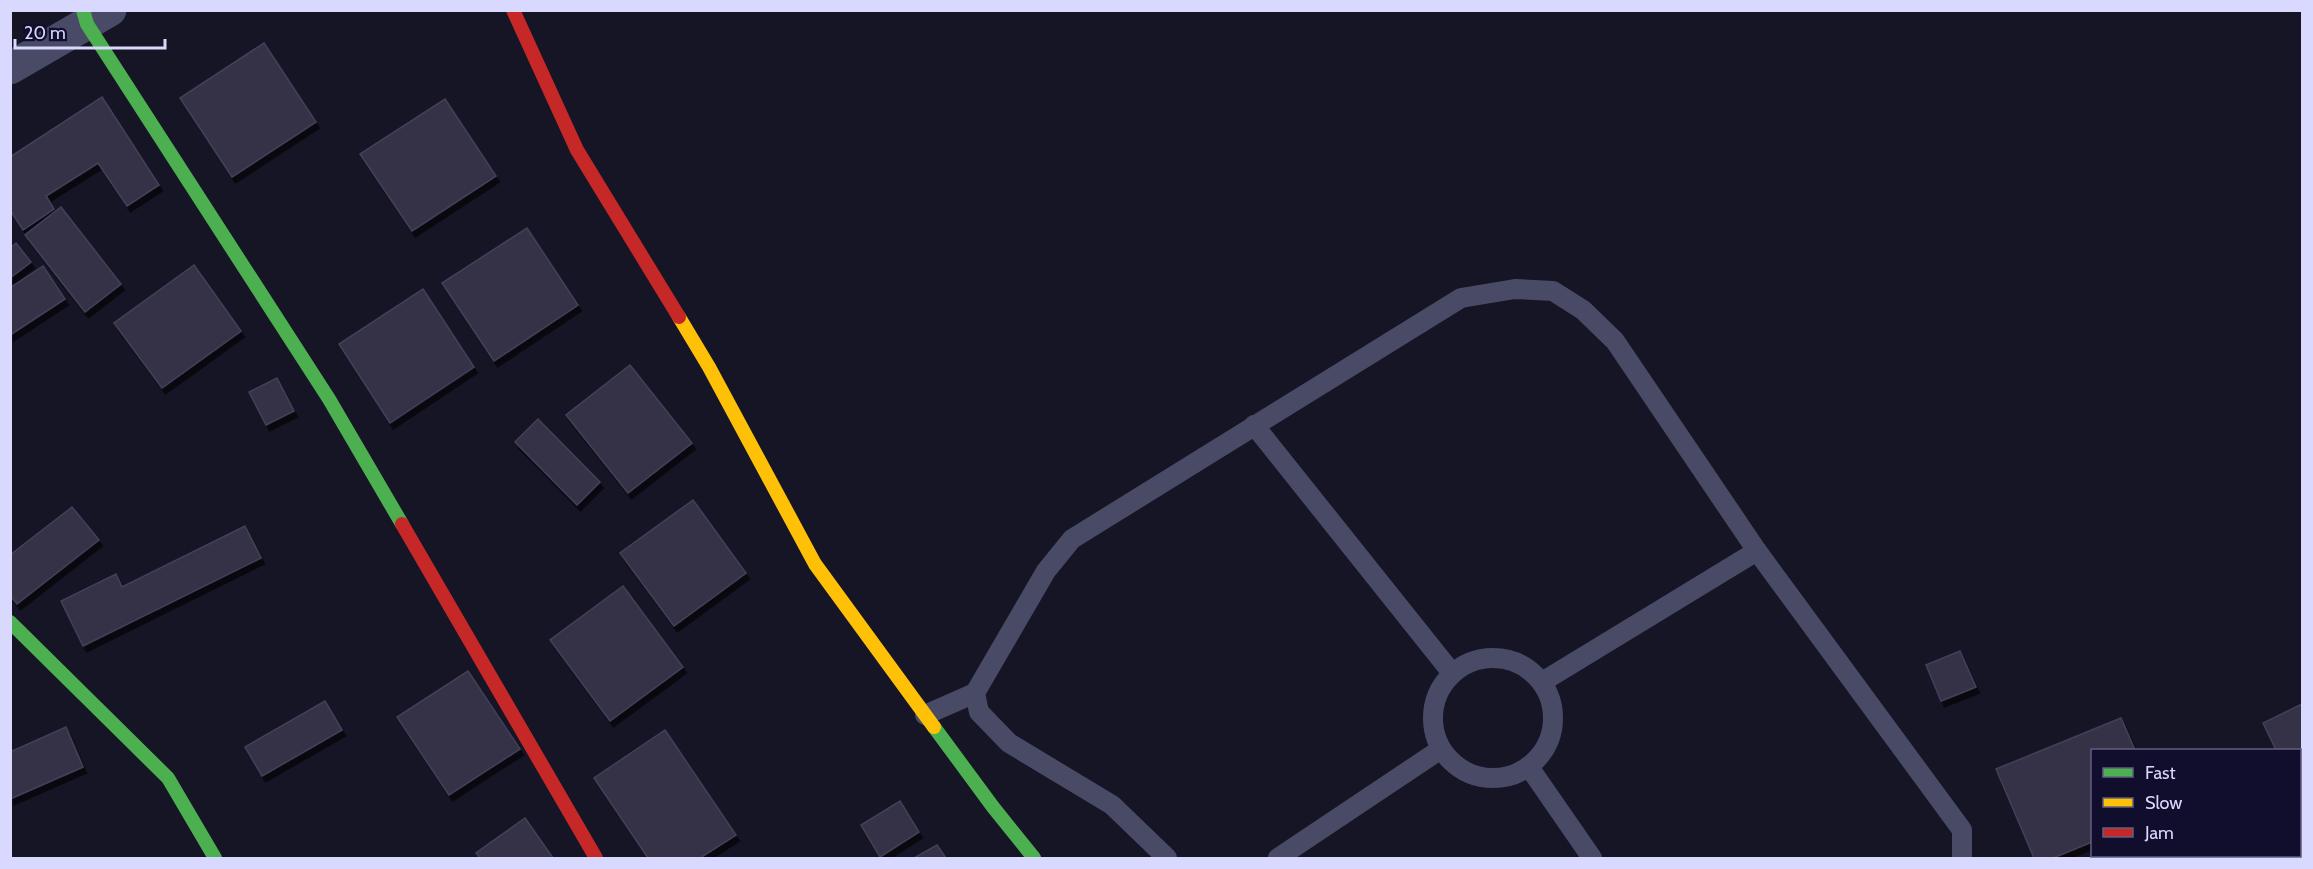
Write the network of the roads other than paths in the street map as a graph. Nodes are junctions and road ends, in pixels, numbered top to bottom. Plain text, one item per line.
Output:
1 (513, 10) edge
2 (93, 15) edge
3 (10, 69) edge
4 (1254, 425) junction
5 (1757, 550) junction
6 (10, 622) edge
7 (1452, 674) junction
8 (1542, 682) junction
9 (975, 693) junction
10 (925, 715) junction
11 (1441, 749) junction
12 (1529, 767) junction
13 (215, 858) edge
14 (596, 858) edge
15 (1034, 858) edge
16 (1167, 858) edge
17 (1278, 858) edge
18 (1592, 858) edge
19 (1962, 858) edge

1 - 10 street
2 - 3 street
2 - 14 street
4 - 5 lane
4 - 7 lane
4 - 9 lane
5 - 8 lane
5 - 19 lane
6 - 13 street
7 - 8 lane
7 - 11 lane
8 - 12 lane
9 - 10 lane
9 - 16 lane
10 - 15 street
11 - 12 lane
11 - 17 lane
12 - 18 lane

